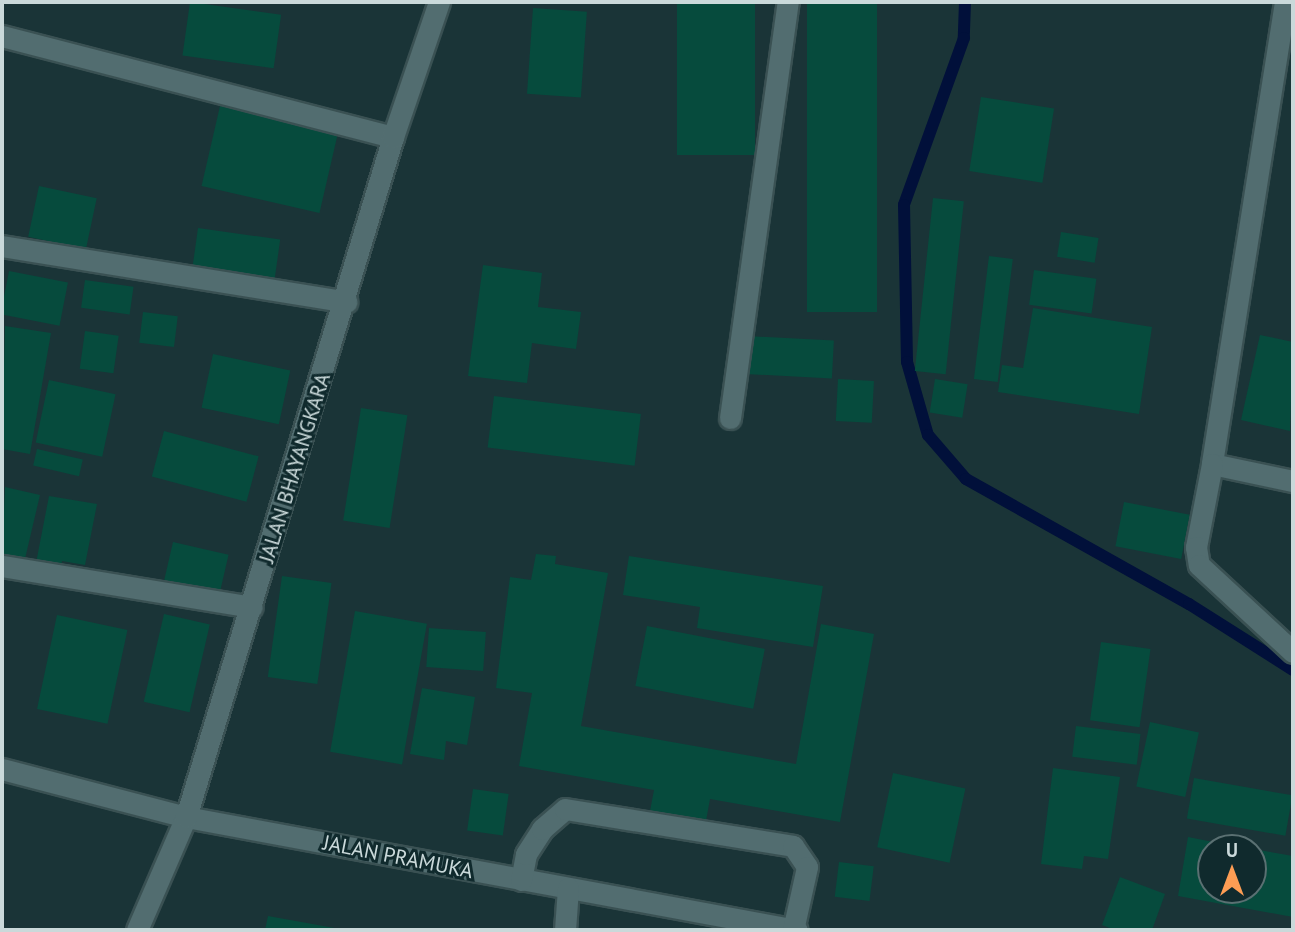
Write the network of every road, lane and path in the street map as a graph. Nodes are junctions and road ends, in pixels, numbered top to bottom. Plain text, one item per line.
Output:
1 (439, 2) edge
2 (788, 2) edge
3 (1285, 2) edge
4 (2, 36) edge
5 (393, 137) junction
6 (2, 246) edge
7 (346, 302) junction
8 (730, 418) dead end
9 (1212, 464) junction
10 (1293, 481) edge
11 (2, 566) edge
12 (253, 607) junction
13 (1293, 652) edge
14 (2, 769) edge
15 (186, 817) junction
16 (521, 880) junction
17 (568, 888) junction
18 (137, 930) edge
19 (565, 930) edge
20 (794, 930) edge

1 - 5 street, JALAN BHAYANGKARA
2 - 8 street
3 - 9 street
4 - 5 street
5 - 7 street, JALAN BHAYANGKARA
6 - 7 street
7 - 12 street, JALAN BHAYANGKARA
9 - 10 street
9 - 13 street
11 - 12 street
12 - 15 street, JALAN BHAYANGKARA
14 - 15 street, JALAN PRAMUKA
15 - 16 street, JALAN PRAMUKA
15 - 18 street, JALAN BHAYANGKARA
16 - 17 street, JALAN PRAMUKA
16 - 20 street
17 - 19 street
17 - 20 street, JALAN PRAMUKA

